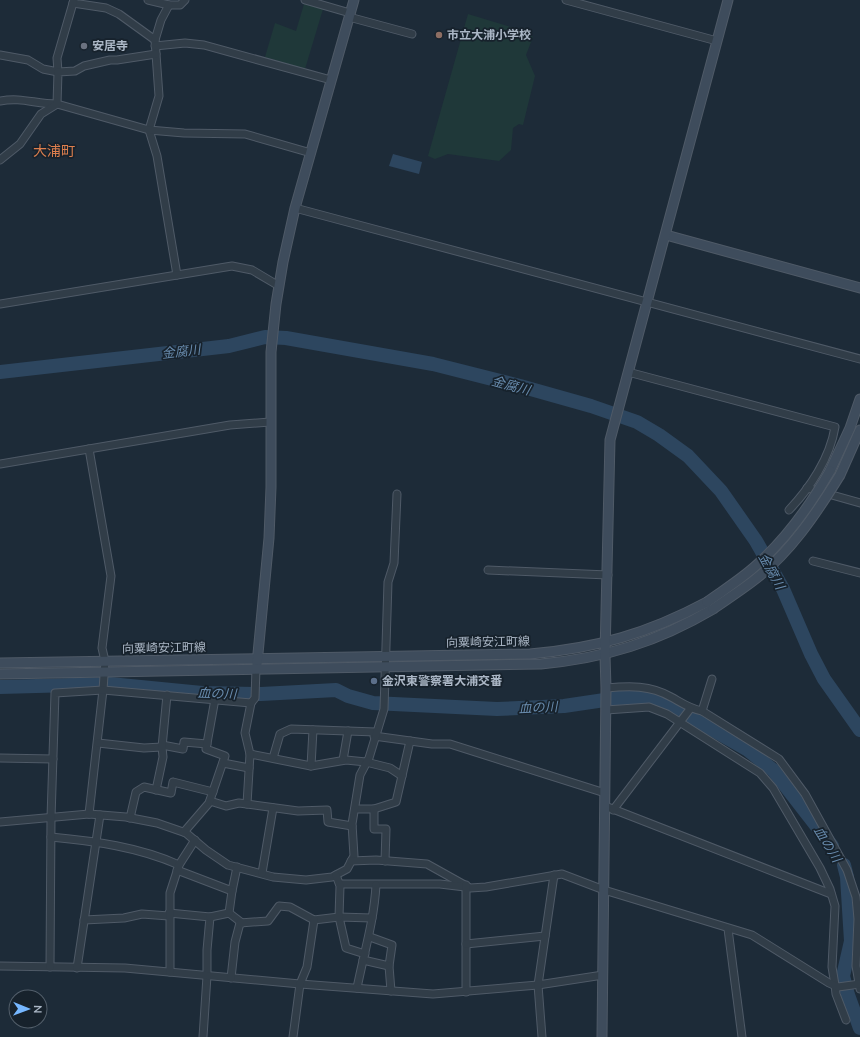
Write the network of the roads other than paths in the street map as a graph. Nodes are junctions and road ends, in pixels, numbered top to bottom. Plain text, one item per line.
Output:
1 (148, 0) edge
2 (185, 0) edge
3 (305, 0) edge
4 (354, 0) edge
5 (566, 0) edge
6 (728, 0) edge
7 (74, 2) edge
8 (169, 5) junction
9 (350, 15) junction
10 (412, 34) dead end
11 (716, 41) junction
12 (155, 43) junction
13 (0, 54) edge
14 (156, 54) junction
15 (58, 72) junction
16 (331, 80) junction
17 (0, 101) edge
18 (56, 104) junction
19 (149, 130) junction
20 (311, 153) junction
21 (0, 160) edge
22 (296, 208) junction
23 (666, 236) junction
24 (177, 275) junction
25 (279, 286) junction
26 (860, 288) edge
27 (647, 302) junction
28 (0, 304) edge
29 (860, 358) edge
30 (628, 372) junction
31 (860, 399) edge
32 (270, 422) junction
33 (860, 430) edge
34 (89, 449) junction
35 (0, 464) edge
36 (807, 488) junction
37 (397, 494) dead end
38 (860, 503) edge
39 (788, 510) dead end
40 (813, 561) dead end
41 (488, 570) dead end
42 (860, 574) edge
43 (608, 575) junction
44 (606, 643) junction
45 (605, 655) junction
46 (386, 656) junction
47 (257, 658) junction
48 (105, 661) junction
49 (0, 663) edge
50 (385, 667) junction
51 (256, 668) junction
52 (104, 672) junction
53 (0, 674) edge
54 (712, 679) dead end
55 (606, 689) junction
56 (103, 690) junction
57 (167, 695) junction
58 (215, 699) junction
59 (253, 700) junction
60 (690, 709) junction
61 (606, 710) junction
62 (702, 711) junction
63 (681, 723) junction
64 (313, 730) junction
65 (348, 731) junction
66 (375, 734) junction
67 (410, 741) junction
68 (98, 743) junction
69 (207, 744) junction
70 (162, 746) junction
71 (250, 754) junction
72 (0, 758) edge
73 (273, 758) junction
74 (53, 759) junction
75 (343, 760) junction
76 (366, 762) junction
77 (223, 763) junction
78 (311, 766) junction
79 (249, 768) junction
80 (402, 776) junction
81 (156, 790) junction
82 (213, 792) junction
83 (605, 793) junction
84 (210, 801) junction
85 (247, 804) junction
86 (273, 808) junction
87 (609, 808) junction
88 (374, 809) junction
89 (355, 810) junction
90 (89, 814) junction
91 (100, 815) junction
92 (51, 818) junction
93 (130, 818) junction
94 (0, 822) edge
95 (352, 826) junction
96 (184, 832) junction
97 (51, 837) junction
98 (195, 840) junction
99 (96, 841) junction
100 (351, 861) junction
101 (385, 861) junction
102 (237, 867) junction
103 (178, 868) junction
104 (262, 873) junction
105 (336, 874) junction
106 (554, 875) junction
107 (340, 884) junction
108 (376, 885) junction
109 (466, 886) junction
110 (604, 890) junction
111 (232, 891) junction
112 (831, 894) junction
113 (229, 913) junction
114 (169, 915) junction
115 (210, 917) junction
116 (339, 917) junction
117 (372, 918) junction
118 (84, 920) junction
119 (314, 920) junction
120 (242, 923) junction
121 (728, 929) junction
122 (545, 936) junction
123 (370, 937) junction
124 (466, 944) junction
125 (364, 957) junction
126 (0, 966) edge
127 (389, 966) junction
128 (50, 967) junction
129 (77, 968) junction
130 (170, 972) junction
131 (603, 975) junction
132 (207, 976) junction
133 (231, 978) junction
134 (300, 984) junction
135 (538, 985) junction
136 (836, 986) junction
137 (858, 986) edge
138 (357, 988) junction
139 (391, 991) junction
140 (466, 992) junction
141 (846, 1020) dead end
142 (203, 1037) edge
143 (293, 1037) edge
144 (542, 1037) edge
145 (602, 1037) edge
146 (742, 1037) edge

1 - 8 street
2 - 8 street
3 - 9 street
4 - 9 street
5 - 11 street
6 - 11 street
7 - 12 street
7 - 15 street
8 - 12 street
9 - 10 street
9 - 16 street
11 - 23 street
12 - 14 street
12 - 16 street
13 - 15 street
14 - 15 street
14 - 19 street
15 - 18 street
16 - 20 street
17 - 18 street
18 - 19 street
18 - 21 street
19 - 20 street
19 - 24 street
20 - 22 street
22 - 25 street
22 - 27 street
23 - 26 street
23 - 27 street
24 - 25 street
24 - 28 street
25 - 32 street
27 - 29 street
27 - 30 street
30 - 36 street
30 - 43 street
31 - 44 street, 向粟崎安江町線, bridge
32 - 34 street
32 - 47 street
33 - 45 street, 向粟崎安江町線, bridge
34 - 35 street
34 - 48 street
36 - 38 street
36 - 39 street
37 - 46 street
40 - 42 street
41 - 43 street
43 - 44 street
44 - 45 street
44 - 46 street, 向粟崎安江町線
45 - 50 street, 向粟崎安江町線
45 - 55 street
46 - 47 street, 向粟崎安江町線
46 - 50 street
47 - 48 street, 向粟崎安江町線
47 - 51 street
48 - 49 street, 向粟崎安江町線
48 - 52 street
50 - 51 street, 向粟崎安江町線
50 - 66 street
51 - 52 street, 向粟崎安江町線
51 - 59 street
52 - 53 street, 向粟崎安江町線
52 - 56 street
54 - 62 street
55 - 60 street
55 - 61 street
56 - 57 street
56 - 68 street
56 - 74 street
57 - 58 street
57 - 70 street
58 - 59 street
58 - 69 street
59 - 71 street
60 - 62 street
60 - 63 street
61 - 63 street
61 - 83 street
62 - 137 street
63 - 87 street
63 - 112 street
64 - 65 street
64 - 73 street
64 - 78 street
65 - 66 street
65 - 75 street
66 - 67 street
66 - 76 street
67 - 80 street
67 - 83 street
68 - 70 street
68 - 90 street
69 - 70 street
69 - 77 street
70 - 81 street
71 - 73 street
71 - 79 street
72 - 74 street
73 - 78 street
74 - 92 street
75 - 76 street
75 - 78 street
76 - 80 street
76 - 89 street
77 - 79 street
77 - 82 street
79 - 85 street
80 - 88 street
81 - 82 street
81 - 93 street
82 - 84 street
83 - 87 street
84 - 85 street
84 - 96 street
85 - 86 street
86 - 95 street
86 - 104 street
87 - 110 street
87 - 112 street
88 - 89 street
88 - 101 street
89 - 95 street
90 - 91 street
90 - 92 street
91 - 93 street
91 - 99 street
92 - 94 street
92 - 97 street
93 - 96 street
95 - 100 street
96 - 98 street
97 - 99 street
97 - 128 street
98 - 102 street
98 - 103 street
99 - 103 street
99 - 118 street
100 - 101 street
100 - 105 street
101 - 109 street
102 - 104 street
102 - 111 street
103 - 111 street
103 - 114 street
104 - 105 street
105 - 107 street
106 - 109 street
106 - 110 street
106 - 122 street
107 - 108 street
107 - 116 street
108 - 109 street
108 - 117 street
109 - 124 street
110 - 121 street
110 - 131 street
111 - 113 street
112 - 136 street
113 - 115 street
113 - 120 street
114 - 115 street
114 - 118 street
114 - 130 street
115 - 132 street
116 - 117 street
116 - 119 street
116 - 125 street
117 - 123 street
118 - 129 street
119 - 120 street
119 - 134 street
120 - 133 street
121 - 136 street
121 - 146 street
122 - 124 street
122 - 135 street
123 - 125 street
123 - 127 street
124 - 140 street
125 - 127 street
125 - 138 street
126 - 128 street
127 - 139 street
128 - 129 street
129 - 130 street
130 - 132 street
131 - 135 street
131 - 145 street
132 - 133 street
132 - 142 street
133 - 134 street
134 - 138 street
134 - 143 street
135 - 140 street
135 - 144 street
136 - 137 street
136 - 141 street
138 - 139 street
139 - 140 street

